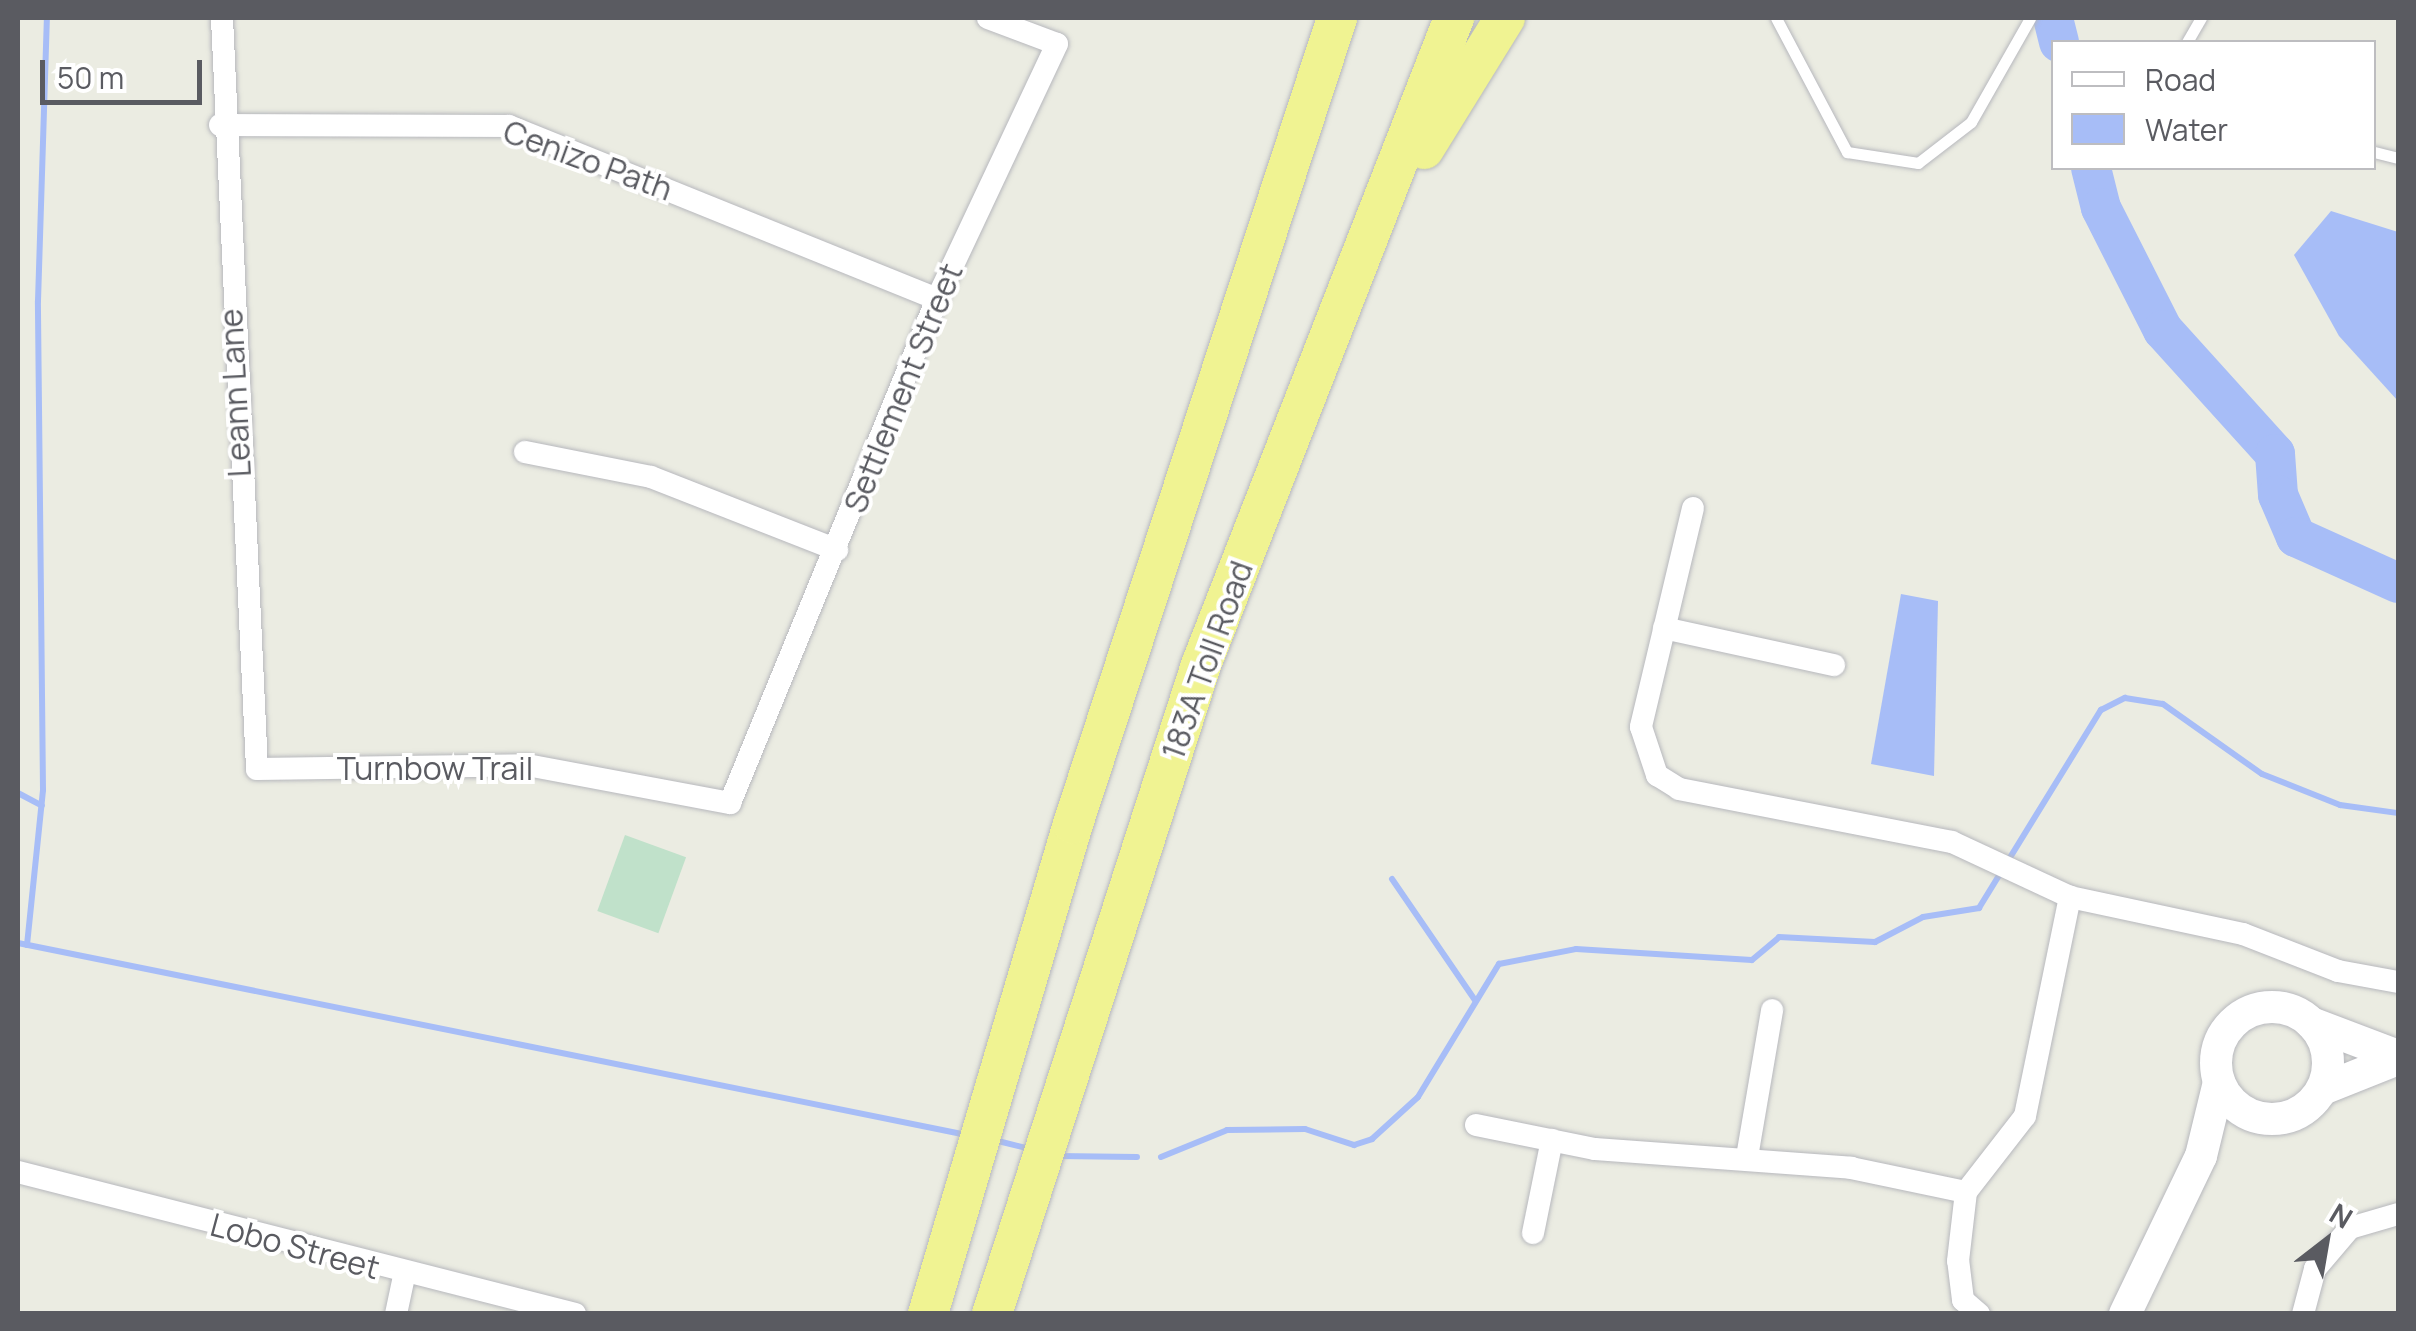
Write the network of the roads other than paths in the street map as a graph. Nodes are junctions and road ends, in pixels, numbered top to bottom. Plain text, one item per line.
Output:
1 (222, 18) edge
2 (988, 18) edge
3 (1337, 18) edge
4 (1454, 18) edge
5 (1505, 18) edge
6 (1776, 18) edge
7 (2201, 18) edge
8 (2028, 20) edge
9 (2189, 40) edge
10 (220, 125) junction
11 (1383, 216) junction
12 (936, 299) junction
13 (524, 452) dead end
14 (1694, 508) dead end
15 (837, 550) junction
16 (1664, 628) junction
17 (1834, 665) dead end
18 (257, 768) joint
19 (730, 803) joint
20 (2070, 898) junction
21 (2398, 982) edge
22 (1772, 1010) dead end
23 (2312, 1023) junction
24 (2398, 1058) edge
25 (2219, 1082) junction
26 (2323, 1089) junction
27 (2262, 1119) junction
28 (1476, 1124) dead end
29 (1552, 1140) junction
30 (2201, 1156) junction
31 (1747, 1157) junction
32 (18, 1172) edge
33 (1966, 1192) junction
34 (2398, 1214) edge
35 (1534, 1232) dead end
36 (404, 1275) junction
37 (396, 1314) edge
38 (575, 1314) edge
39 (928, 1314) edge
40 (992, 1314) edge
41 (1979, 1314) edge
42 (2125, 1314) edge
43 (2303, 1314) edge

1 - 10 street, Leann Lane
2 - 12 street, Settlement Street
3 - 39 highway
4 - 11 highway, 183A Toll Road
5 - 11 highway
6 - 8 lane
7 - 9 lane
10 - 12 street, Cenizo Path
10 - 18 street, Leann Lane
11 - 40 highway, 183A Toll Road
12 - 15 street, Settlement Street
13 - 15 street
14 - 16 street
15 - 19 street, Settlement Street
16 - 17 street
16 - 20 street
18 - 19 street, Turnbow Trail
20 - 21 street
20 - 33 street
22 - 31 street
23 - 24 street
23 - 25 street
23 - 26 street
24 - 26 street
25 - 27 street
25 - 30 street
26 - 27 street
27 - 30 street
28 - 29 street
29 - 31 street
29 - 35 street
30 - 42 street
31 - 33 street
32 - 36 street, Lobo Street
33 - 41 street
34 - 43 street
36 - 37 street
36 - 38 street, Lobo Street

